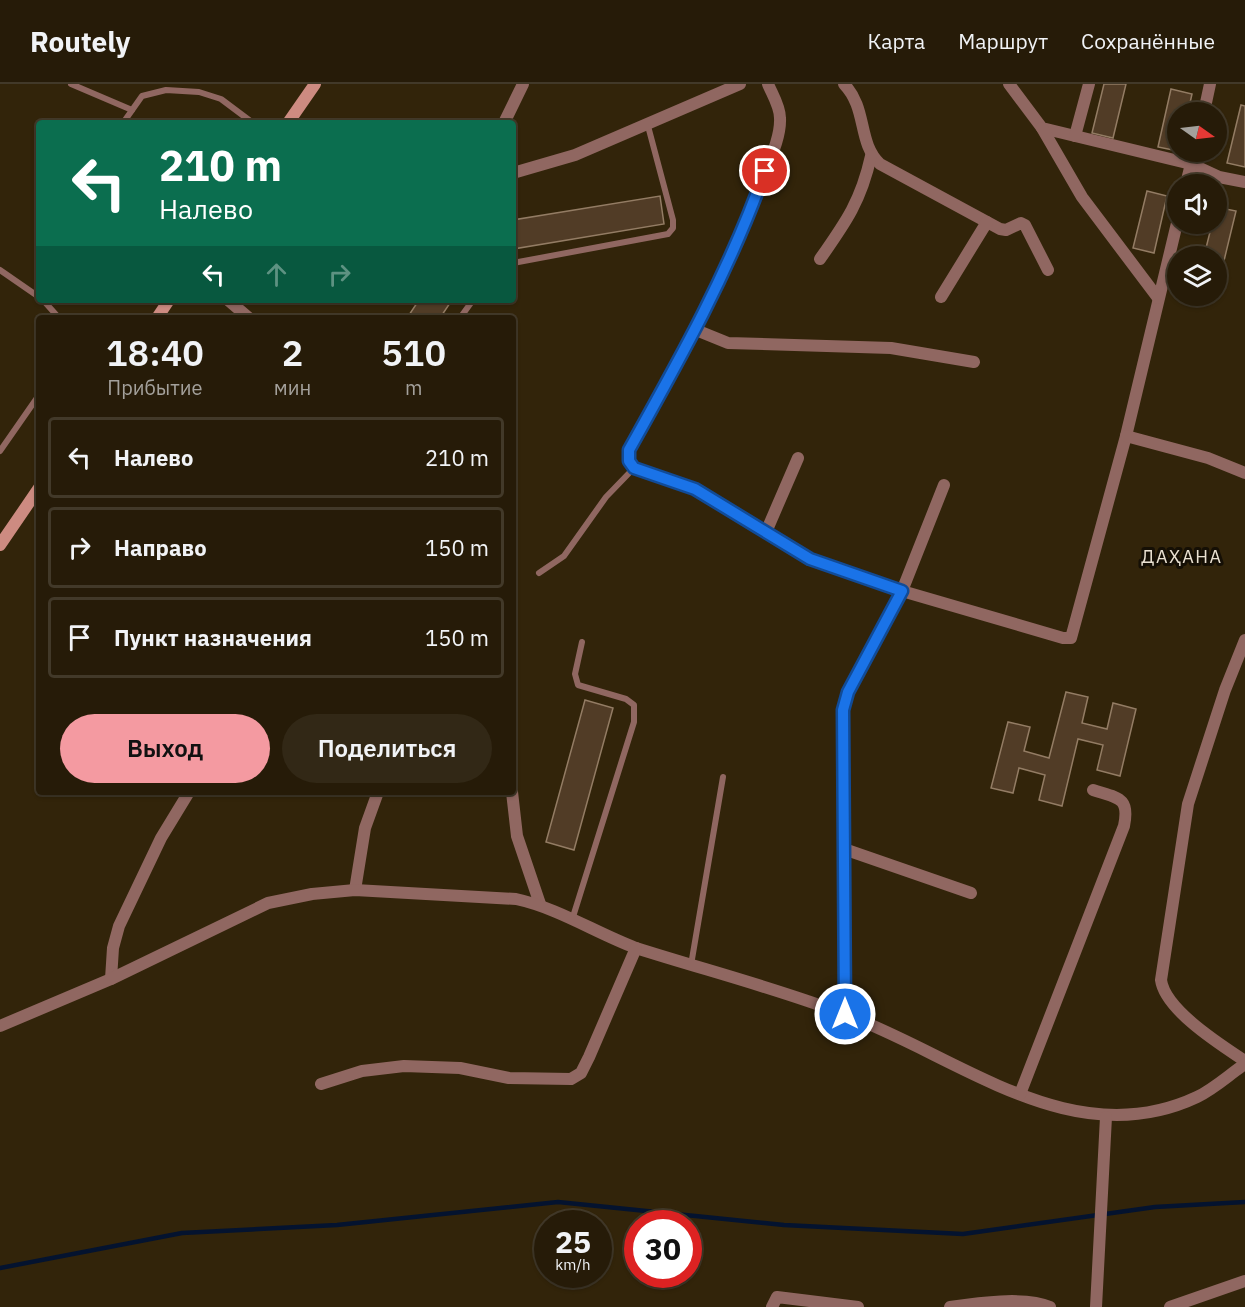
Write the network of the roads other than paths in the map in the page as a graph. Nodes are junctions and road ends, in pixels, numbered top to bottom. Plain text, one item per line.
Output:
1 (71, 84) edge
2 (315, 84) edge
3 (523, 84) edge
4 (740, 84) edge
5 (768, 84) edge
6 (844, 84) edge
7 (1009, 84) edge
8 (1089, 84) edge
9 (1210, 84) edge
10 (1206, 102) edge
11 (132, 110) junction
12 (125, 120) edge
13 (249, 120) edge
14 (290, 120) edge
15 (505, 120) edge
16 (648, 126) junction
17 (1042, 128) junction
18 (1075, 136) junction
19 (872, 156) junction
20 (1191, 164) junction
21 (516, 172) edge
22 (1188, 174) edge
23 (1245, 182) edge
24 (987, 222) junction
25 (1174, 234) edge
26 (820, 259) dead end
27 (516, 262) edge
28 (0, 270) edge
29 (1048, 270) dead end
30 (36, 295) edge
31 (941, 297) dead end
32 (1158, 298) junction
33 (46, 303) edge
34 (232, 303) edge
35 (56, 315) edge
36 (246, 315) edge
37 (696, 330) junction
38 (974, 362) dead end
39 (36, 399) edge
40 (1126, 436) junction
41 (0, 451) edge
42 (798, 458) dead end
43 (634, 468) junction
44 (1245, 473) edge
45 (944, 485) dead end
46 (36, 492) edge
47 (766, 532) junction
48 (0, 545) edge
49 (539, 573) dead end
50 (902, 591) junction
51 (1245, 640) edge
52 (582, 642) dead end
53 (723, 777) dead end
54 (1093, 790) dead end
55 (187, 795) edge
56 (377, 795) edge
57 (512, 795) edge
58 (844, 849) junction
59 (355, 890) junction
60 (971, 893) dead end
61 (540, 904) junction
62 (573, 920) junction
63 (636, 948) junction
64 (691, 965) junction
65 (111, 979) junction
66 (845, 1014) junction
67 (0, 1026) edge
68 (1245, 1063) edge
69 (321, 1084) dead end
70 (1020, 1094) junction
71 (1106, 1117) junction
72 (1245, 1281) edge
73 (772, 1307) edge
74 (858, 1307) edge
75 (950, 1307) edge
76 (1050, 1307) edge
77 (1096, 1307) edge
78 (1170, 1307) edge

1 - 11 lane
2 - 14 main road
3 - 15 street
4 - 16 street
5 - 37 street
6 - 19 street
7 - 17 street
8 - 18 street
9 - 10 street
11 - 12 lane
11 - 13 lane
16 - 21 street
16 - 27 lane
17 - 18 street
17 - 32 street
18 - 20 street
19 - 24 street
19 - 26 street
20 - 22 street
20 - 23 street
24 - 29 street
24 - 31 street
25 - 32 street
28 - 30 lane
32 - 40 street
33 - 35 lane
34 - 36 street
37 - 38 street
37 - 43 street
39 - 41 lane
40 - 44 street
40 - 50 street
42 - 47 street
43 - 47 street
43 - 49 lane
45 - 50 street
46 - 48 main road
47 - 50 street
50 - 58 street
51 - 68 street
52 - 62 lane
53 - 64 lane
54 - 70 street
55 - 65 street
56 - 59 street
57 - 61 street
58 - 60 street
58 - 66 street
59 - 61 street
59 - 65 street
61 - 62 street
62 - 63 street
63 - 64 street
63 - 69 street
64 - 66 street
65 - 67 street
66 - 70 street
68 - 71 street
70 - 71 street
71 - 77 street
72 - 78 street
73 - 74 street
75 - 76 street

